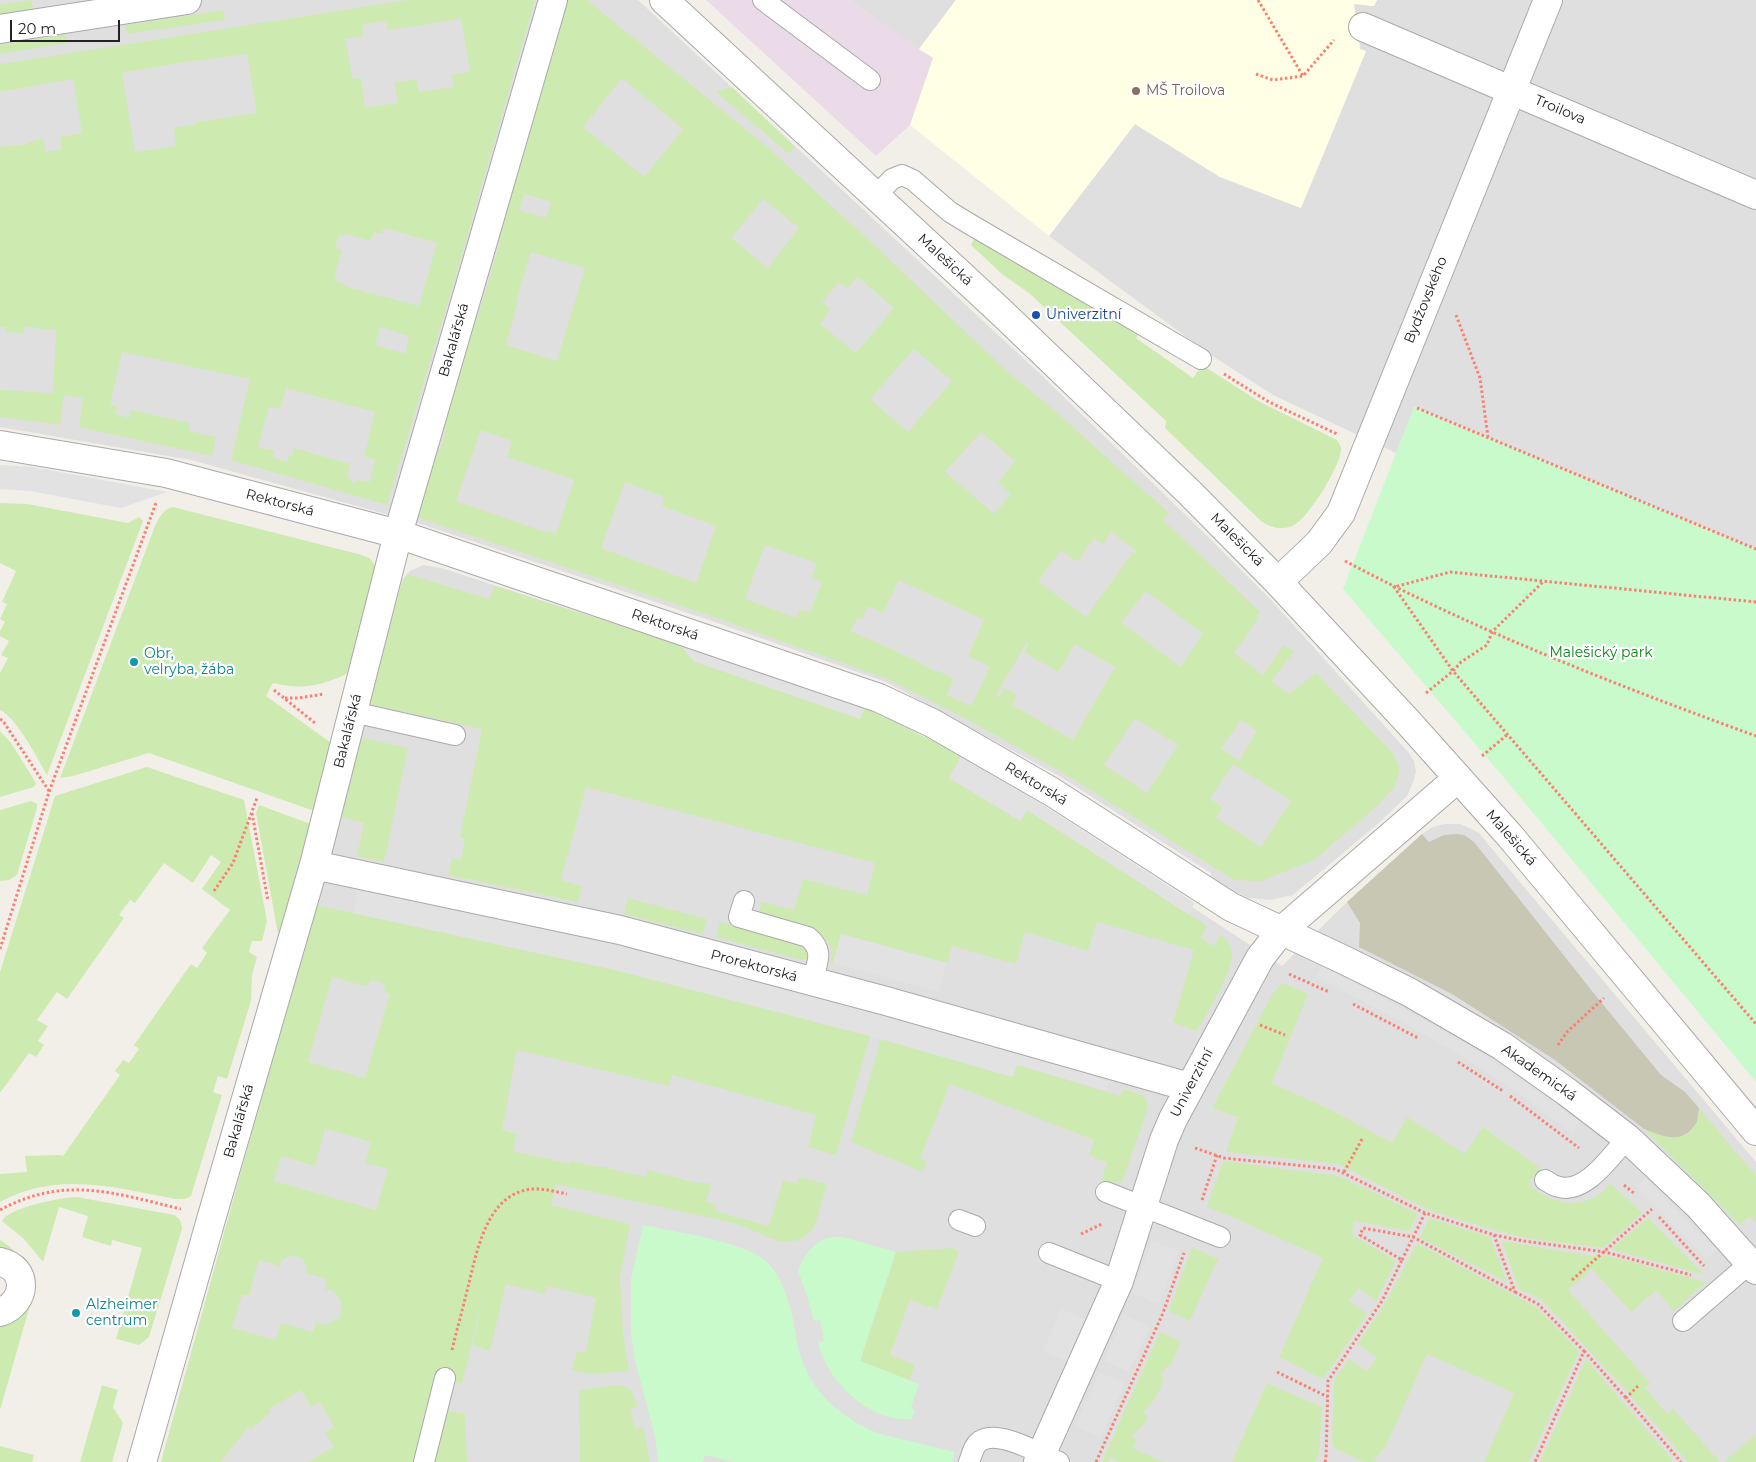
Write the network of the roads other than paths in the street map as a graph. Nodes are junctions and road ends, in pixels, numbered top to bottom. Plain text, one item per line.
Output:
1 (187, 0) edge
2 (553, 0) edge
3 (664, 0) edge
4 (763, 0) edge
5 (1548, 0) edge
6 (1363, 26) road end
7 (0, 29) edge
8 (870, 80) dead end
9 (1512, 90) junction
10 (1756, 195) edge
11 (876, 196) junction
12 (1201, 360) road end
13 (0, 445) edge
14 (398, 534) junction
15 (1278, 582) junction
16 (353, 712) junction
17 (455, 735) dead end
18 (1458, 778) junction
19 (314, 865) junction
20 (744, 902) dead end
21 (1281, 931) junction
22 (812, 981) junction
23 (1189, 1087) junction
24 (1756, 1131) edge
25 (1626, 1138) junction
26 (1546, 1180) dead end
27 (1106, 1192) dead end
28 (1144, 1206) junction
29 (1220, 1238) dead end
30 (1049, 1253) dead end
31 (0, 1262) edge
32 (1753, 1266) edge
33 (1119, 1281) junction
34 (0, 1312) edge
35 (1683, 1321) dead end
36 (445, 1378) road end
37 (1046, 1460) edge
38 (142, 1462) edge
39 (424, 1462) edge
40 (969, 1462) edge

1 - 7 street
2 - 14 street, Bakalářská
3 - 11 street, Malešická
4 - 8 lane
5 - 9 street, Bydžovského
6 - 9 street, Troilova
9 - 10 street, Troilova
9 - 15 street, Bydžovského
11 - 12 lane
11 - 15 street, Malešická
13 - 14 street, Rektorská
14 - 16 street, Bakalářská
14 - 21 street, Rektorská
15 - 18 street, Malešická
16 - 17 lane
16 - 19 street, Bakalářská
18 - 21 street, Univerzitní
18 - 24 street, Malešická
19 - 22 street, Prorektorská
19 - 38 street, Bakalářská
20 - 22 lane
21 - 23 street, Univerzitní
21 - 25 street, Akademická
22 - 23 street, Prorektorská
23 - 28 street, Univerzitní
25 - 26 lane
25 - 32 street, Akademická
27 - 28 lane
28 - 29 lane
28 - 33 street, Univerzitní
30 - 33 lane
31 - 34 street
32 - 35 lane
33 - 37 street, Univerzitní
36 - 39 lane
37 - 40 lane

